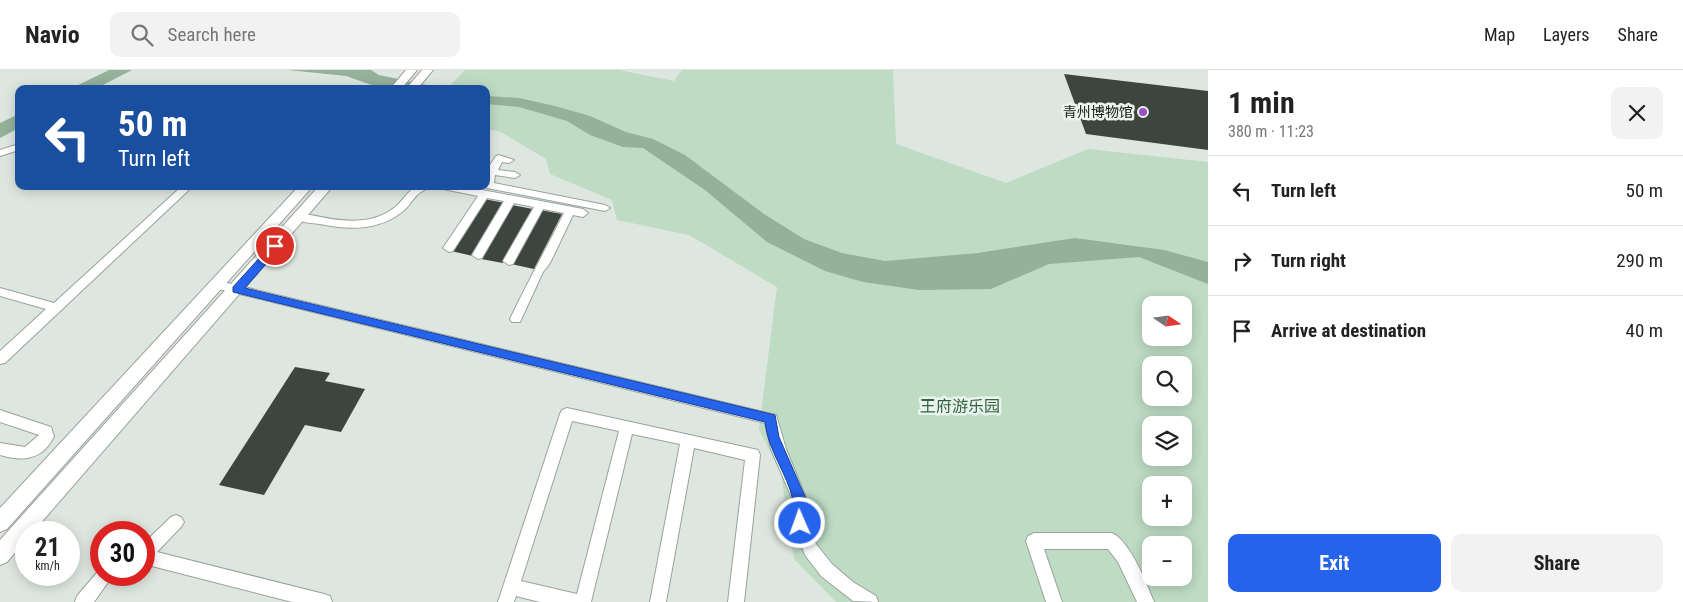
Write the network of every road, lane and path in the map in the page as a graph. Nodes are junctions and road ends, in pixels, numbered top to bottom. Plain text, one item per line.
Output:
1 (412, 70) edge
2 (428, 70) edge
3 (399, 85) edge
4 (415, 85) edge
5 (15, 147) edge
6 (0, 153) edge
7 (15, 155) edge
8 (0, 160) edge
9 (509, 160) dead end
10 (490, 170) edge
11 (490, 171) edge
12 (515, 175) dead end
13 (490, 185) edge
14 (184, 190) edge
15 (303, 190) edge
16 (324, 190) edge
17 (416, 190) edge
18 (464, 190) edge
19 (484, 194) junction
20 (510, 200) junction
21 (540, 205) junction
22 (605, 208) dead end
23 (570, 211) junction
24 (583, 214) dead end
25 (300, 217) junction
26 (449, 248) dead end
27 (478, 254) dead end
28 (509, 261) dead end
29 (219, 285) junction
30 (237, 290) junction
31 (0, 292) edge
32 (57, 308) junction
33 (516, 319) dead end
34 (0, 359) edge
35 (0, 416) edge
36 (627, 428) junction
37 (688, 440) junction
38 (37, 445) junction
39 (0, 449) edge
40 (63, 454) junction
41 (0, 522) edge
42 (176, 522) dead end
43 (155, 544) edge
44 (0, 555) edge
45 (155, 558) edge
46 (96, 586) edge
47 (509, 594) edge
48 (83, 602) edge
49 (324, 602) edge
50 (575, 602) edge
51 (582, 602) edge
52 (658, 602) edge
53 (736, 602) edge
54 (870, 602) edge
55 (1054, 602) edge
56 (1146, 602) edge

1 - 3 main road
2 - 4 main road
5 - 6 street
7 - 8 street
9 - 10 street
11 - 12 street
13 - 22 street
14 - 32 street
15 - 29 main road
16 - 25 main road
17 - 25 street
18 - 19 street
19 - 20 street
19 - 26 street
20 - 21 street
20 - 27 street
21 - 23 street
21 - 28 street
23 - 24 street
23 - 33 street
25 - 30 main road
29 - 30 street
29 - 40 main road
30 - 44 main road
30 - 54 street
31 - 32 street
32 - 34 street
35 - 38 street
36 - 37 street
36 - 47 street
36 - 51 street
37 - 52 street
37 - 53 street
38 - 39 street
38 - 40 street
40 - 41 main road
42 - 43 street
45 - 49 street
46 - 48 street
47 - 50 street
55 - 56 street

